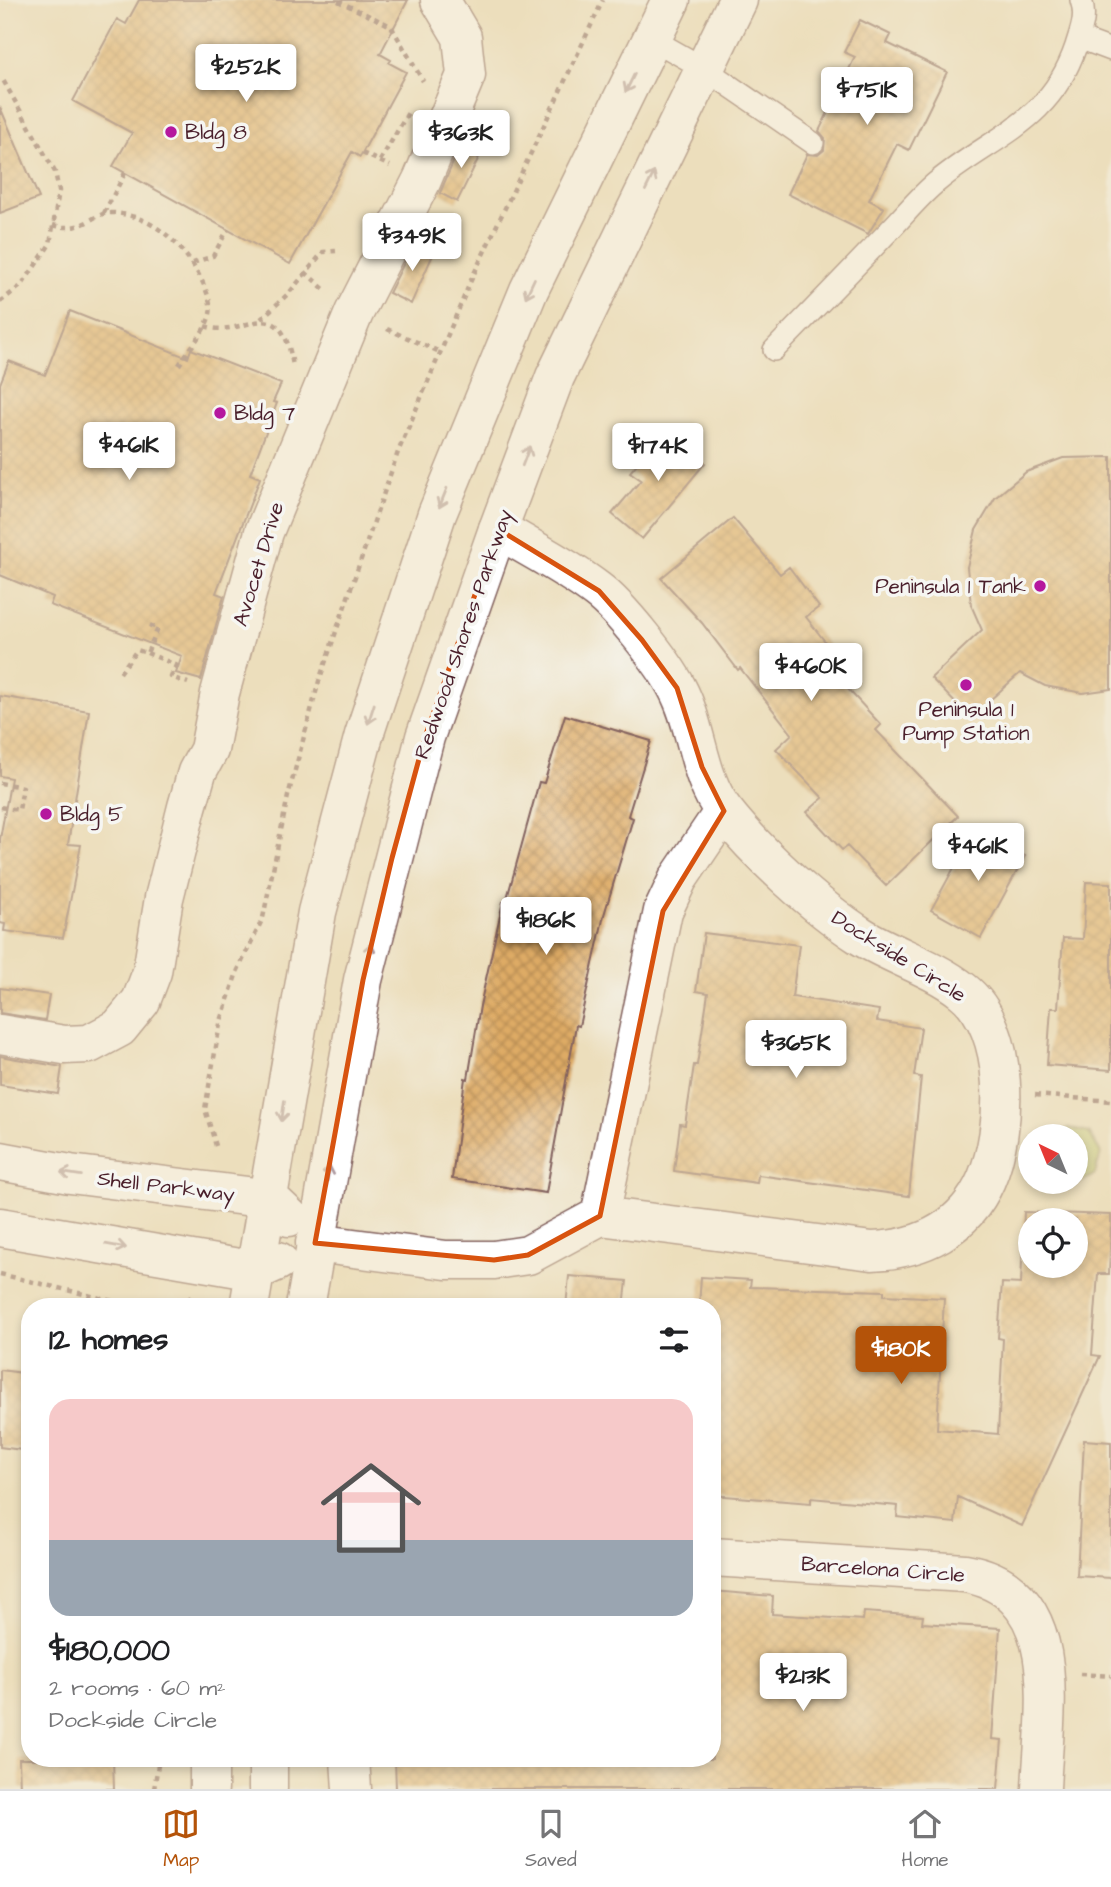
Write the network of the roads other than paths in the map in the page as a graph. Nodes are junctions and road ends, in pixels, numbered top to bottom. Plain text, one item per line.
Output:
1 (440, 0) edge
2 (671, 0) edge
3 (738, 0) edge
4 (1081, 0) edge
5 (652, 38) junction
6 (1079, 38) junction
7 (1111, 50) edge
8 (705, 69) junction
9 (813, 143) dead end
10 (774, 350) dead end
11 (498, 529) junction
12 (724, 810) junction
13 (0, 1034) edge
14 (0, 1161) edge
15 (270, 1199) junction
16 (600, 1216) junction
17 (0, 1227) edge
18 (315, 1244) junction
19 (253, 1289) edge
20 (306, 1298) edge
21 (721, 1558) edge
22 (209, 1767) edge
23 (268, 1767) edge
24 (351, 1767) edge
25 (209, 1789) edge
26 (268, 1789) edge
27 (352, 1789) edge
28 (1041, 1789) edge

1 - 13 street, Avocet Drive
2 - 5 street
3 - 8 street, Redwood Shores Parkway
4 - 6 lane
5 - 8 lane
5 -> 15 street
6 - 7 lane
6 - 10 lane
8 - 9 lane
11 -> 8 street, Redwood Shores Parkway
11 - 12 street, Dockside Circle
18 -> 11 street, Redwood Shores Parkway
12 - 16 street
12 - 16 street, Dockside Circle
15 -> 14 street, Shell Parkway
15 - 18 street
15 - 19 street
16 - 18 street
17 -> 19 street
18 - 19 street
18 - 20 street, Redwood Shores Parkway
21 - 28 street, Barcelona Circle
22 - 25 street
23 - 26 street
24 - 27 street

